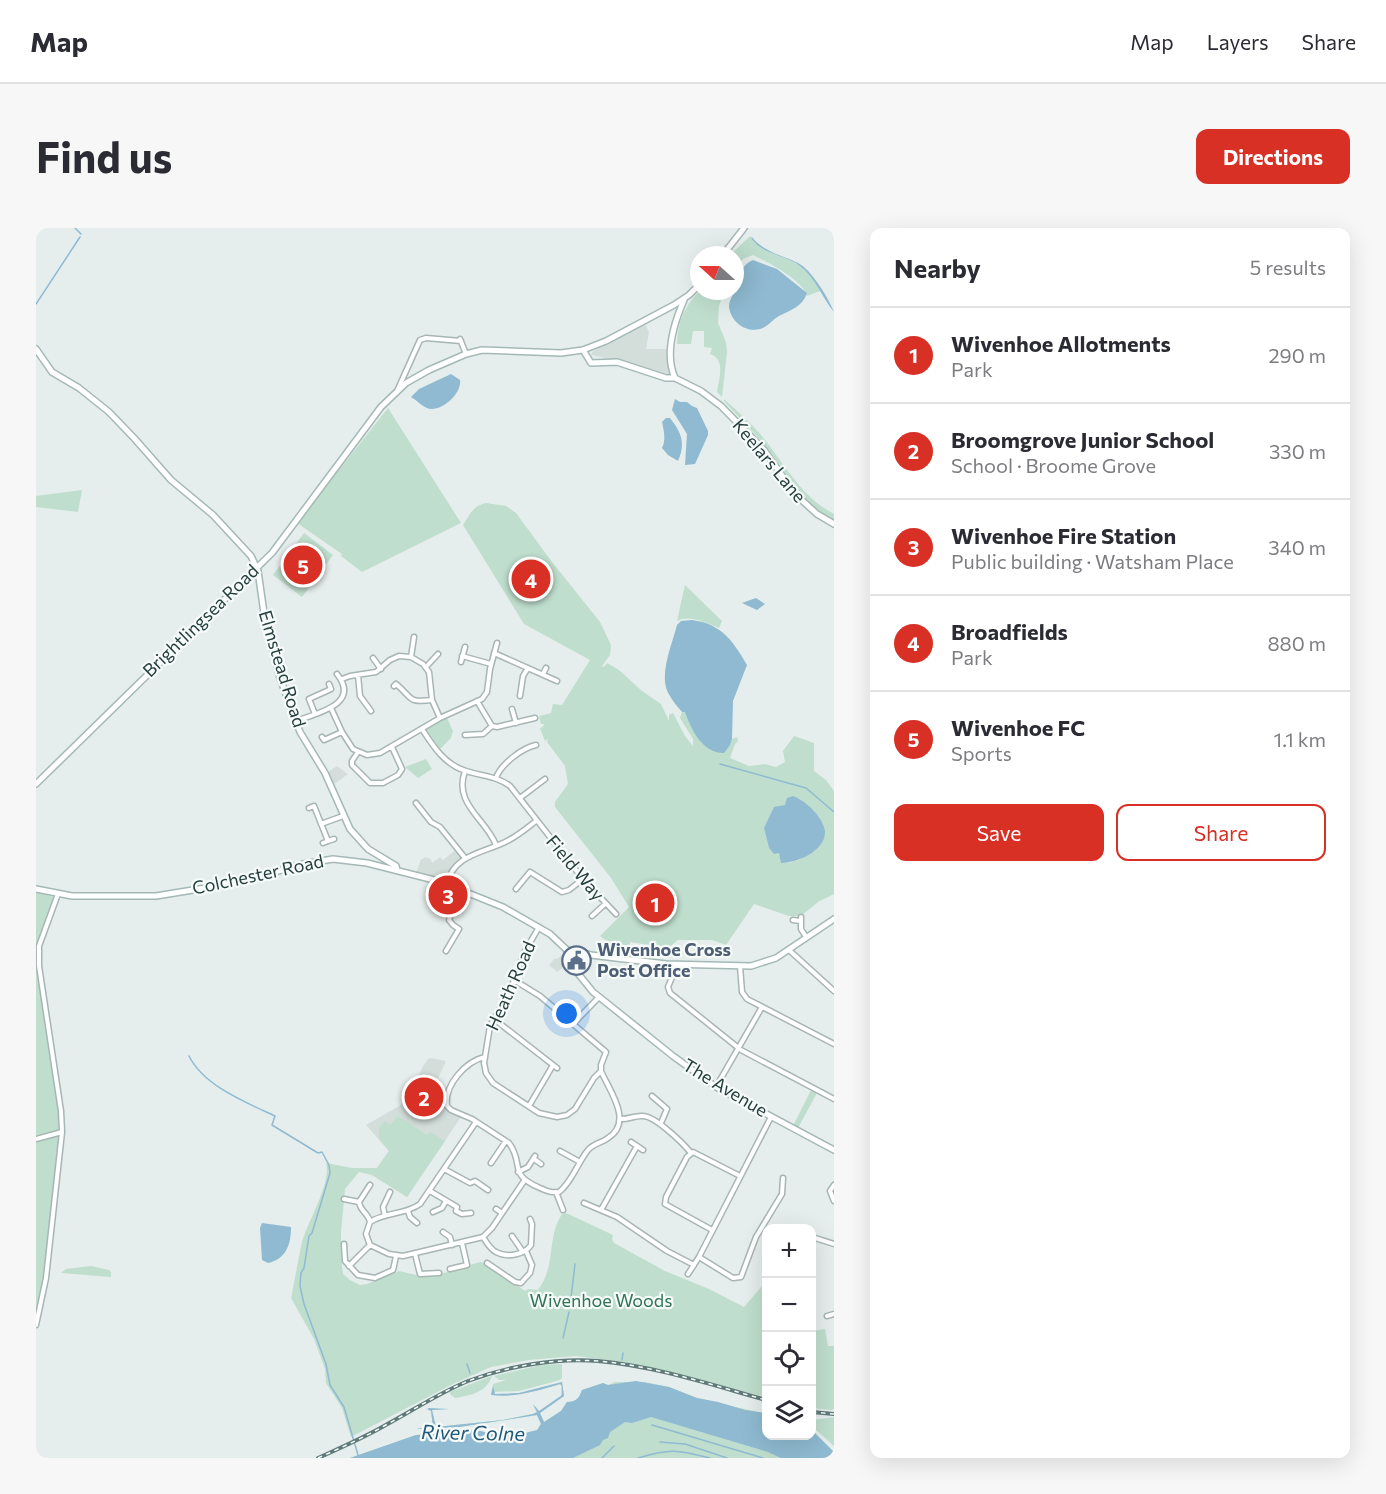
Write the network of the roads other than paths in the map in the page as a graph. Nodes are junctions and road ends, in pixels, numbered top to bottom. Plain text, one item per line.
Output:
1 (744, 228) edge
2 (730, 246) edge
3 (690, 294) edge
4 (685, 298) junction
5 (36, 349) edge
6 (583, 351) junction
7 (466, 354) junction
8 (675, 378) junction
9 (397, 390) junction
10 (834, 524) edge
11 (257, 567) junction
12 (414, 637) dead end
13 (497, 643) dead end
14 (465, 647) dead end
15 (494, 653) junction
16 (438, 654) dead end
17 (462, 656) junction
18 (411, 657) junction
19 (373, 658) dead end
20 (461, 662) dead end
21 (491, 664) junction
22 (426, 667) junction
23 (528, 668) junction
24 (546, 668) dead end
25 (381, 669) junction
26 (337, 674) dead end
27 (543, 674) junction
28 (358, 675) junction
29 (342, 679) junction
30 (558, 681) dead end
31 (329, 684) dead end
32 (394, 686) dead end
33 (520, 696) dead end
34 (432, 700) junction
35 (477, 702) junction
36 (331, 708) junction
37 (512, 709) dead end
38 (371, 711) dead end
39 (315, 714) junction
40 (440, 718) junction
41 (535, 718) dead end
42 (296, 722) junction
43 (516, 723) junction
44 (492, 726) junction
45 (422, 729) junction
46 (342, 732) junction
47 (465, 735) dead end
48 (322, 737) dead end
49 (537, 745) dead end
50 (392, 747) junction
51 (358, 752) junction
52 (465, 771) junction
53 (496, 778) junction
54 (545, 779) dead end
55 (36, 783) edge
56 (520, 798) junction
57 (419, 804) dead end
58 (313, 806) dead end
59 (343, 816) junction
60 (536, 821) junction
61 (321, 824) junction
62 (334, 839) dead end
63 (496, 845) junction
64 (465, 858) junction
65 (397, 870) junction
66 (583, 879) junction
67 (447, 884) junction
68 (36, 889) edge
69 (459, 889) junction
70 (516, 889) dead end
71 (58, 894) junction
72 (605, 904) junction
73 (616, 914) dead end
74 (592, 916) dead end
75 (793, 920) dead end
76 (833, 921) edge
77 (539, 927) junction
78 (806, 937) junction
79 (789, 950) junction
80 (446, 951) dead end
81 (568, 951) junction
82 (677, 965) junction
83 (740, 966) junction
84 (514, 980) junction
85 (834, 991) edge
86 (599, 997) junction
87 (762, 1007) junction
88 (494, 1019) junction
89 (573, 1024) junction
90 (834, 1044) edge
91 (738, 1048) junction
92 (485, 1057) junction
93 (601, 1071) junction
94 (716, 1087) junction
95 (656, 1096) dead end
96 (834, 1099) edge
97 (529, 1106) junction
98 (771, 1117) junction
99 (620, 1119) junction
100 (476, 1122) junction
101 (661, 1123) junction
102 (62, 1132) junction
103 (36, 1139) edge
104 (506, 1141) junction
105 (631, 1142) dead end
106 (637, 1146) junction
107 (643, 1150) dead end
108 (834, 1150) edge
109 (560, 1151) dead end
110 (691, 1153) junction
111 (580, 1162) junction
112 (491, 1163) dead end
113 (541, 1164) dead end
114 (444, 1169) junction
115 (518, 1172) junction
116 (740, 1176) junction
117 (783, 1178) dead end
118 (525, 1181) junction
119 (371, 1185) dead end
120 (834, 1185) edge
121 (488, 1190) dead end
122 (430, 1191) junction
123 (390, 1192) dead end
124 (556, 1192) junction
125 (344, 1199) dead end
126 (446, 1201) junction
127 (833, 1201) edge
128 (359, 1202) junction
129 (584, 1203) dead end
130 (496, 1209) dead end
131 (563, 1210) dead end
132 (601, 1210) junction
133 (408, 1211) junction
134 (433, 1212) dead end
135 (471, 1213) dead end
136 (502, 1213) junction
137 (385, 1216) junction
138 (530, 1219) dead end
139 (370, 1222) junction
140 (417, 1224) dead end
141 (764, 1224) edge
142 (762, 1228) edge
143 (712, 1230) junction
144 (444, 1232) dead end
145 (512, 1236) dead end
146 (483, 1237) junction
147 (816, 1239) edge
148 (344, 1244) dead end
149 (462, 1244) junction
150 (834, 1244) edge
151 (370, 1245) junction
152 (452, 1245) junction
153 (524, 1252) junction
154 (415, 1254) junction
155 (396, 1256) junction
156 (699, 1257) junction
157 (487, 1263) dead end
158 (694, 1265) junction
159 (349, 1266) junction
160 (450, 1269) dead end
161 (439, 1273) dead end
162 (688, 1274) dead end
163 (834, 1314) edge
164 (827, 1316) dead end
165 (36, 1325) edge

1 - 2 main road
3 - 4 main road
4 - 6 main road
4 - 8 main road
5 - 11 main road, Elmstead Road
6 - 7 main road
6 - 8 main road, Keelars Lane
7 - 9 main road, Brightlingsea Road
7 - 9 street
8 - 10 main road, Keelars Lane
9 - 11 main road, Brightlingsea Road
11 - 42 main road, Elmstead Road
11 - 55 main road, Brightlingsea Road
12 - 18 street
13 - 15 street
14 - 17 street
15 - 21 street
15 - 23 street
16 - 22 street
17 - 20 street
17 - 21 street
18 - 22 street
18 - 25 street
19 - 25 street
21 - 35 street
22 - 34 street
23 - 27 street
23 - 33 street
24 - 27 street
25 - 28 street
26 - 29 street
27 - 30 street
28 - 29 street
28 - 38 street
29 - 36 street
31 - 39 street
32 - 34 street
34 - 40 street
35 - 40 street
35 - 44 street
36 - 39 street
36 - 46 street
37 - 43 street
39 - 42 street
40 - 45 street
41 - 43 street
42 - 59 main road, Elmstead Road
43 - 44 street
44 - 47 street
45 - 50 street
45 - 52 street
46 - 48 street
46 - 51 street
49 - 53 street
50 - 51 street
50 - 51 street
52 - 53 street
52 - 63 street
53 - 56 street, Field Way
54 - 56 street
56 - 60 street, Field Way
57 - 64 street
58 - 61 street
59 - 61 street
59 - 65 main road, Elmstead Road
60 - 63 street
60 - 66 street, Field Way
61 - 62 street
63 - 64 street
64 - 67 street
65 - 67 main road, Colchester Road
65 - 71 main road, Colchester Road
66 - 70 street
66 - 72 street, Field Way
67 - 69 main road, Colchester Road
68 - 71 main road, Colchester Road
69 - 77 main road, Colchester Road
69 - 80 street
71 - 102 street
72 - 73 street, Field Way
72 - 74 street
75 - 78 street
76 - 78 main road
77 - 81 main road, Colchester Road
77 - 84 street, Heath Road
78 - 79 main road
79 - 83 main road
79 - 85 street
81 - 82 main road
81 - 86 main road, The Avenue
82 - 83 main road
82 - 91 street
83 - 87 street
84 - 88 street, Heath Road
84 - 89 street
86 - 89 street
86 - 94 main road, The Avenue
87 - 90 street
87 - 91 street
88 - 92 street, Heath Road
88 - 97 street
89 - 93 street
91 - 94 street
91 - 96 street
92 - 97 street
92 - 100 street
93 - 97 street
93 - 99 street
94 - 98 main road, The Avenue
95 - 101 street
98 - 108 main road, The Avenue
98 - 116 street
99 - 101 street
99 - 111 street
100 - 104 street
100 - 114 street
101 - 110 street
102 - 103 street
102 - 165 street
104 - 112 street
104 - 115 street
105 - 106 street
106 - 107 street
106 - 132 street
109 - 111 street
110 - 116 street
110 - 143 street
111 - 124 street
113 - 115 street
114 - 121 street
114 - 122 street
115 - 118 street
116 - 143 street
117 - 141 street
118 - 124 street
118 - 136 street
119 - 128 street
120 - 127 street
122 - 126 street
122 - 133 street
123 - 137 street
124 - 131 street
125 - 128 street
126 - 134 street
126 - 135 street
128 - 139 street
129 - 132 street
130 - 136 street
132 - 158 street
133 - 137 street
133 - 140 street
136 - 146 street
137 - 139 street
138 - 153 street
139 - 151 street
142 - 156 street
143 - 156 street
144 - 152 street
145 - 153 street
146 - 149 street
146 - 153 street
147 - 150 street
148 - 159 street
149 - 152 street
149 - 160 street
151 - 155 street
151 - 159 street
152 - 154 street
153 - 157 street
154 - 155 street
154 - 161 street
155 - 159 street
156 - 158 street
158 - 162 street
163 - 164 street

